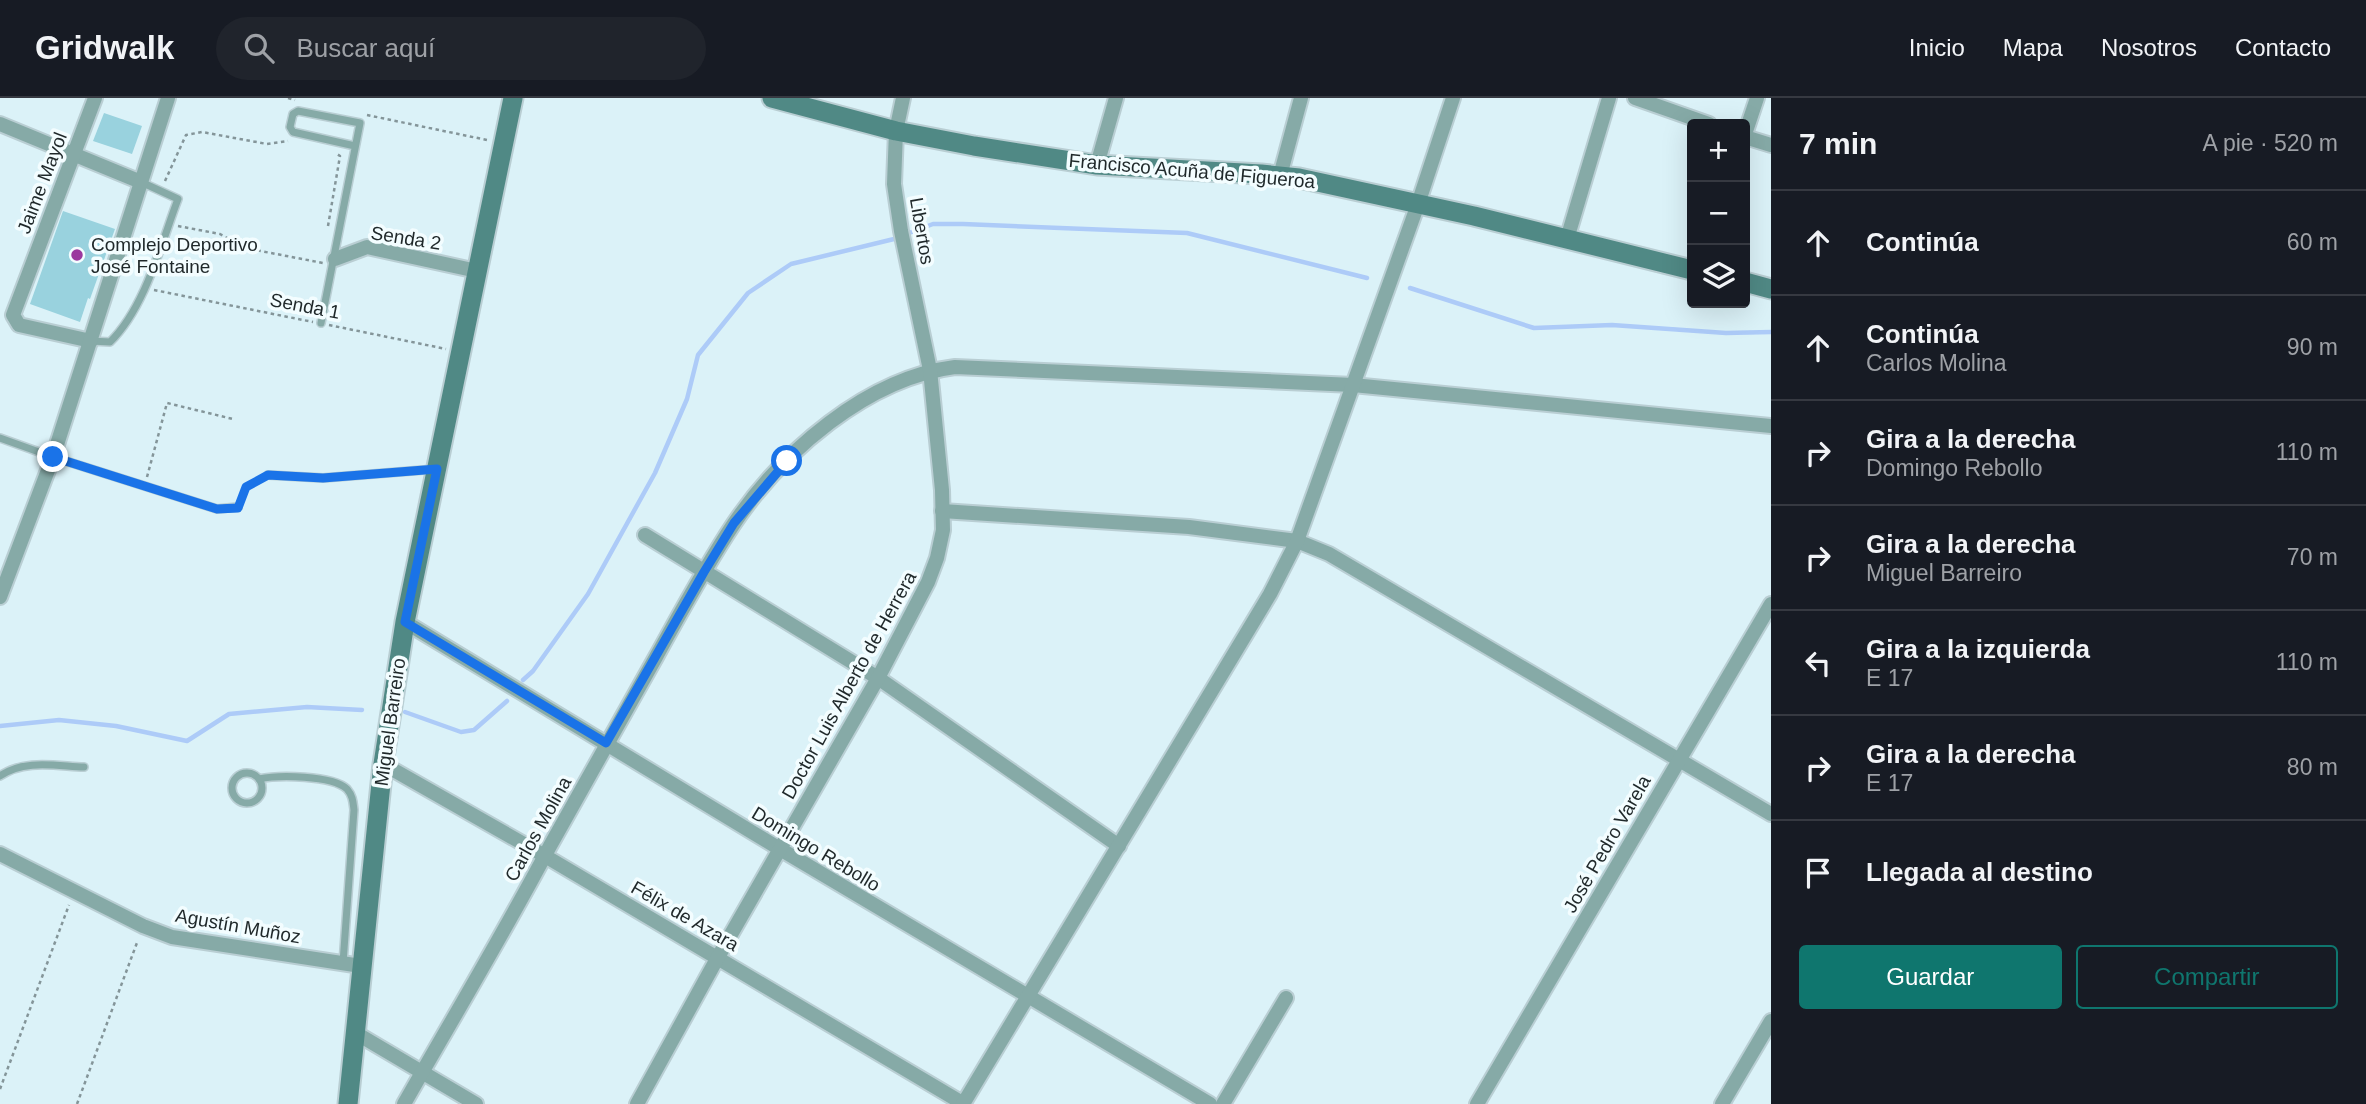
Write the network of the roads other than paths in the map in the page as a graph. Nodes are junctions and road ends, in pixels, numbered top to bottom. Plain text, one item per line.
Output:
1 (95, 98) edge
2 (168, 98) edge
3 (513, 98) edge
4 (772, 98) edge
5 (903, 98) edge
6 (1116, 98) edge
7 (1301, 98) edge
8 (1453, 98) edge
9 (1609, 98) edge
10 (1635, 98) edge
11 (1757, 98) edge
12 (1695, 119) edge
13 (1750, 120) edge
14 (0, 124) edge
15 (896, 131) junction
16 (1750, 137) edge
17 (1771, 145) edge
18 (355, 146) junction
19 (73, 154) junction
20 (1097, 165) junction
21 (1280, 176) junction
22 (141, 182) junction
23 (1418, 204) junction
24 (1567, 239) junction
25 (335, 259) junction
26 (1687, 269) edge
27 (477, 271) junction
28 (1750, 283) edge
29 (1771, 289) edge
30 (321, 323) road end
31 (91, 341) junction
32 (930, 370) junction
33 (1353, 385) junction
34 (1771, 426) edge
35 (0, 438) edge
36 (53, 457) junction
37 (437, 469) junction
38 (268, 475) road end
39 (238, 508) road end
40 (942, 511) junction
41 (645, 535) dead end
42 (1297, 541) junction
43 (704, 572) junction
44 (0, 597) edge
45 (1771, 604) edge
46 (405, 622) junction
47 (878, 678) junction
48 (606, 743) junction
49 (1679, 759) junction
50 (383, 764) junction
51 (84, 767) dead end
52 (0, 776) edge
53 (259, 779) junction
54 (1771, 814) edge
55 (1119, 846) junction
56 (780, 849) junction
57 (0, 854) edge
58 (545, 856) junction
59 (718, 957) junction
60 (352, 964) junction
61 (1026, 997) junction
62 (1286, 998) dead end
63 (1771, 1021) edge
64 (354, 1032) junction
65 (422, 1073) junction
66 (348, 1104) edge
67 (404, 1104) edge
68 (476, 1104) edge
69 (637, 1104) edge
70 (963, 1104) edge
71 (1210, 1104) edge
72 (1223, 1104) edge
73 (1477, 1104) edge
74 (1721, 1104) edge

1 - 19 street, Jaime Mayol
2 - 22 street
3 - 27 street, Miguel Barreiro
4 - 15 street, Francisco Acuña de Figueroa
5 - 15 street, Libertos
6 - 20 street
7 - 21 street
8 - 23 street
9 - 24 street
10 - 12 street
11 - 13 street
14 - 19 street
15 - 20 street, Francisco Acuña de Figueroa
15 - 32 street, Libertos
16 - 17 street
18 - 18 lane
18 - 25 lane
19 - 22 street
19 - 31 street, Jaime Mayol
20 - 21 street, Francisco Acuña de Figueroa
21 - 23 street, Francisco Acuña de Figueroa
22 - 31 street
22 - 31 lane
23 - 24 street, Francisco Acuña de Figueroa
23 - 33 street
24 - 26 street, Francisco Acuña de Figueroa
25 - 27 street, Senda 2
25 - 30 lane
27 - 37 street, Miguel Barreiro
28 - 29 street
31 - 36 street
32 - 33 street, Carlos Molina
32 - 40 street, Doctor Luis Alberto de Herrera
32 - 43 street, Carlos Molina
33 - 34 street, Carlos Molina
33 - 42 street
35 - 36 lane
36 - 39 lane
36 - 44 street
37 - 38 lane
37 - 46 street, Miguel Barreiro
40 - 42 street
40 - 47 street, Doctor Luis Alberto de Herrera
41 - 43 street
42 - 49 street
42 - 55 street
43 - 47 street
43 - 48 street, Carlos Molina
45 - 49 street, José Pedro Varela
46 - 48 street, Domingo Rebollo
46 - 50 street, Miguel Barreiro
47 - 55 street
47 - 56 street, Doctor Luis Alberto de Herrera
48 - 56 street, Domingo Rebollo
48 - 58 street, Carlos Molina
49 - 54 street
49 - 73 street, José Pedro Varela
50 - 58 street, Félix de Azara
50 - 60 street, Miguel Barreiro
51 - 52 lane
53 - 53 lane
53 - 60 lane
55 - 61 street
56 - 59 street, Doctor Luis Alberto de Herrera
56 - 61 street, Domingo Rebollo
57 - 60 street, Agustín Muñoz
58 - 59 street, Félix de Azara
58 - 65 street, Carlos Molina
59 - 69 street, Doctor Luis Alberto de Herrera
59 - 70 street, Félix de Azara
60 - 64 street, Miguel Barreiro
61 - 70 street
61 - 71 street, Domingo Rebollo
62 - 72 street
63 - 74 street
64 - 65 street
64 - 66 street, Miguel Barreiro
65 - 67 street, Carlos Molina
65 - 68 street

